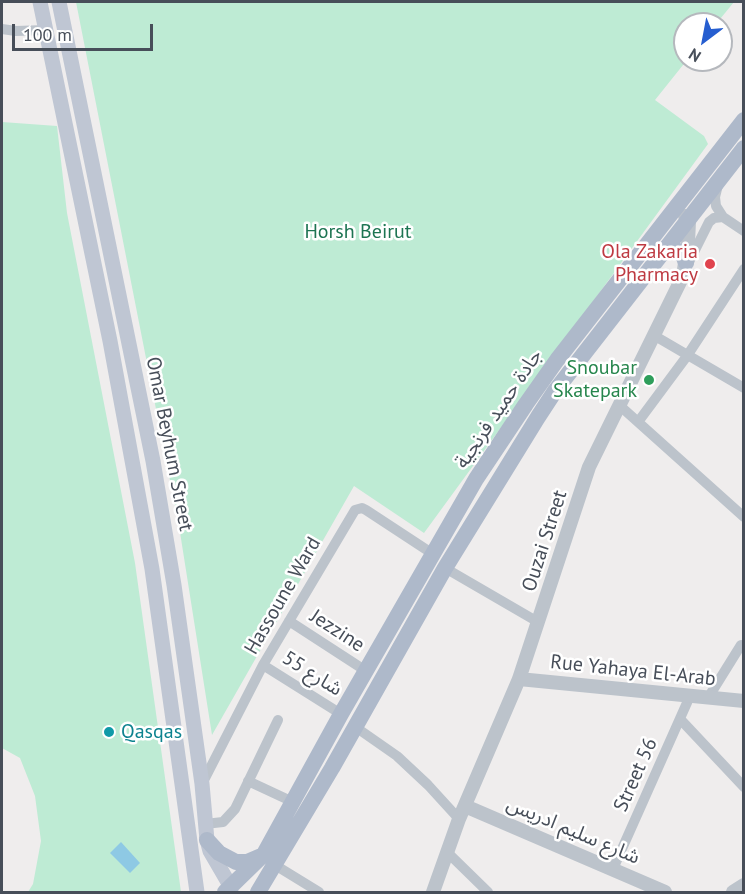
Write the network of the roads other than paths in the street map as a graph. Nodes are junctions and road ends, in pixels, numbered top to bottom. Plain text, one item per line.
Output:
1 (40, 2) edge
2 (59, 2) edge
3 (2, 29) edge
4 (46, 30) junction
5 (744, 120) edge
6 (744, 148) edge
7 (719, 181) junction
8 (676, 208) junction
9 (723, 217) junction
10 (689, 221) junction
11 (744, 231) edge
12 (666, 249) junction
13 (684, 269) junction
14 (744, 269) edge
15 (655, 336) junction
16 (687, 356) junction
17 (744, 388) edge
18 (619, 405) junction
19 (638, 422) junction
20 (744, 517) edge
21 (434, 554) junction
22 (445, 568) junction
23 (289, 621) junction
24 (538, 622) junction
25 (741, 645) dead end
26 (263, 665) junction
27 (366, 671) junction
28 (519, 679) junction
29 (690, 696) junction
30 (708, 698) junction
31 (744, 701) edge
32 (341, 714) junction
33 (278, 720) dead end
34 (681, 720) junction
35 (354, 726) junction
36 (248, 781) junction
37 (202, 784) junction
38 (744, 787) edge
39 (184, 793) junction
40 (292, 802) junction
41 (465, 806) junction
42 (459, 819) junction
43 (206, 832) junction
44 (447, 852) junction
45 (270, 859) junction
46 (613, 869) junction
47 (744, 885) edge
48 (229, 891) edge
49 (197, 892) edge
50 (258, 892) edge
51 (319, 892) edge
52 (434, 892) edge
53 (488, 892) edge
54 (665, 892) edge
55 (733, 892) edge

1 - 4 main road, Omar Beyhum Street
2 - 37 main road, Omar Beyhum Street
3 - 4 street
4 - 39 main road, Omar Beyhum Street
5 - 8 main road, جادة حميد فرنجية
6 - 7 main road, جادة حميد فرنجية
7 - 9 street
7 - 10 main road, جادة حميد فرنجية
8 - 10 street
8 - 21 main road, جادة حميد فرنجية
9 - 11 street
9 - 13 street
10 - 12 main road, جادة حميد فرنجية
10 - 13 street, Ouzai Street
12 - 13 main road
12 - 22 main road, جادة حميد فرنجية
13 - 15 street, Ouzai Street
14 - 16 street
15 - 16 street
15 - 18 street, Ouzai Street
16 - 17 street
16 - 19 street
18 - 19 street
18 - 24 street, Ouzai Street
19 - 20 street
21 - 23 street, Hassoune Ward
21 - 27 main road, جادة حميد فرنجية
22 - 24 street
22 - 35 main road, جادة حميد فرنجية
23 - 26 street, Hassoune Ward
23 - 27 street, Jezzine
24 - 28 street, Ouzai Street
25 - 30 street
26 - 32 street, شارع 55
26 - 37 street, Hassoune Ward
27 - 32 main road, جادة حميد فرنجية
28 - 29 street, Rue Yahaya El-Arab
28 - 41 street, Ouzai Street
29 - 30 street, Rue Yahaya El-Arab
29 - 34 street, Street 56
30 - 31 street, Rue Yahaya El-Arab
32 - 40 main road, جادة حميد فرنجية
33 - 36 street
34 - 38 street
34 - 46 street, Street 56
35 - 42 street
35 - 45 main road, جادة حميد فرنجية
36 - 40 street
36 - 43 street
37 - 39 main road
37 - 43 main road, Omar Beyhum Street
39 - 49 main road, Omar Beyhum Street
40 - 45 main road, جادة حميد فرنجية
41 - 42 street, Ouzai Street
41 - 46 street, شارع سليم ادريس
42 - 44 street, Ouzai Street
43 - 45 main road
43 - 48 main road, Omar Beyhum Street
44 - 52 street, Ouzai Street
44 - 53 street
45 - 48 main road
45 - 50 main road
45 - 51 street
46 - 54 street, شارع سليم ادريس
47 - 55 street

